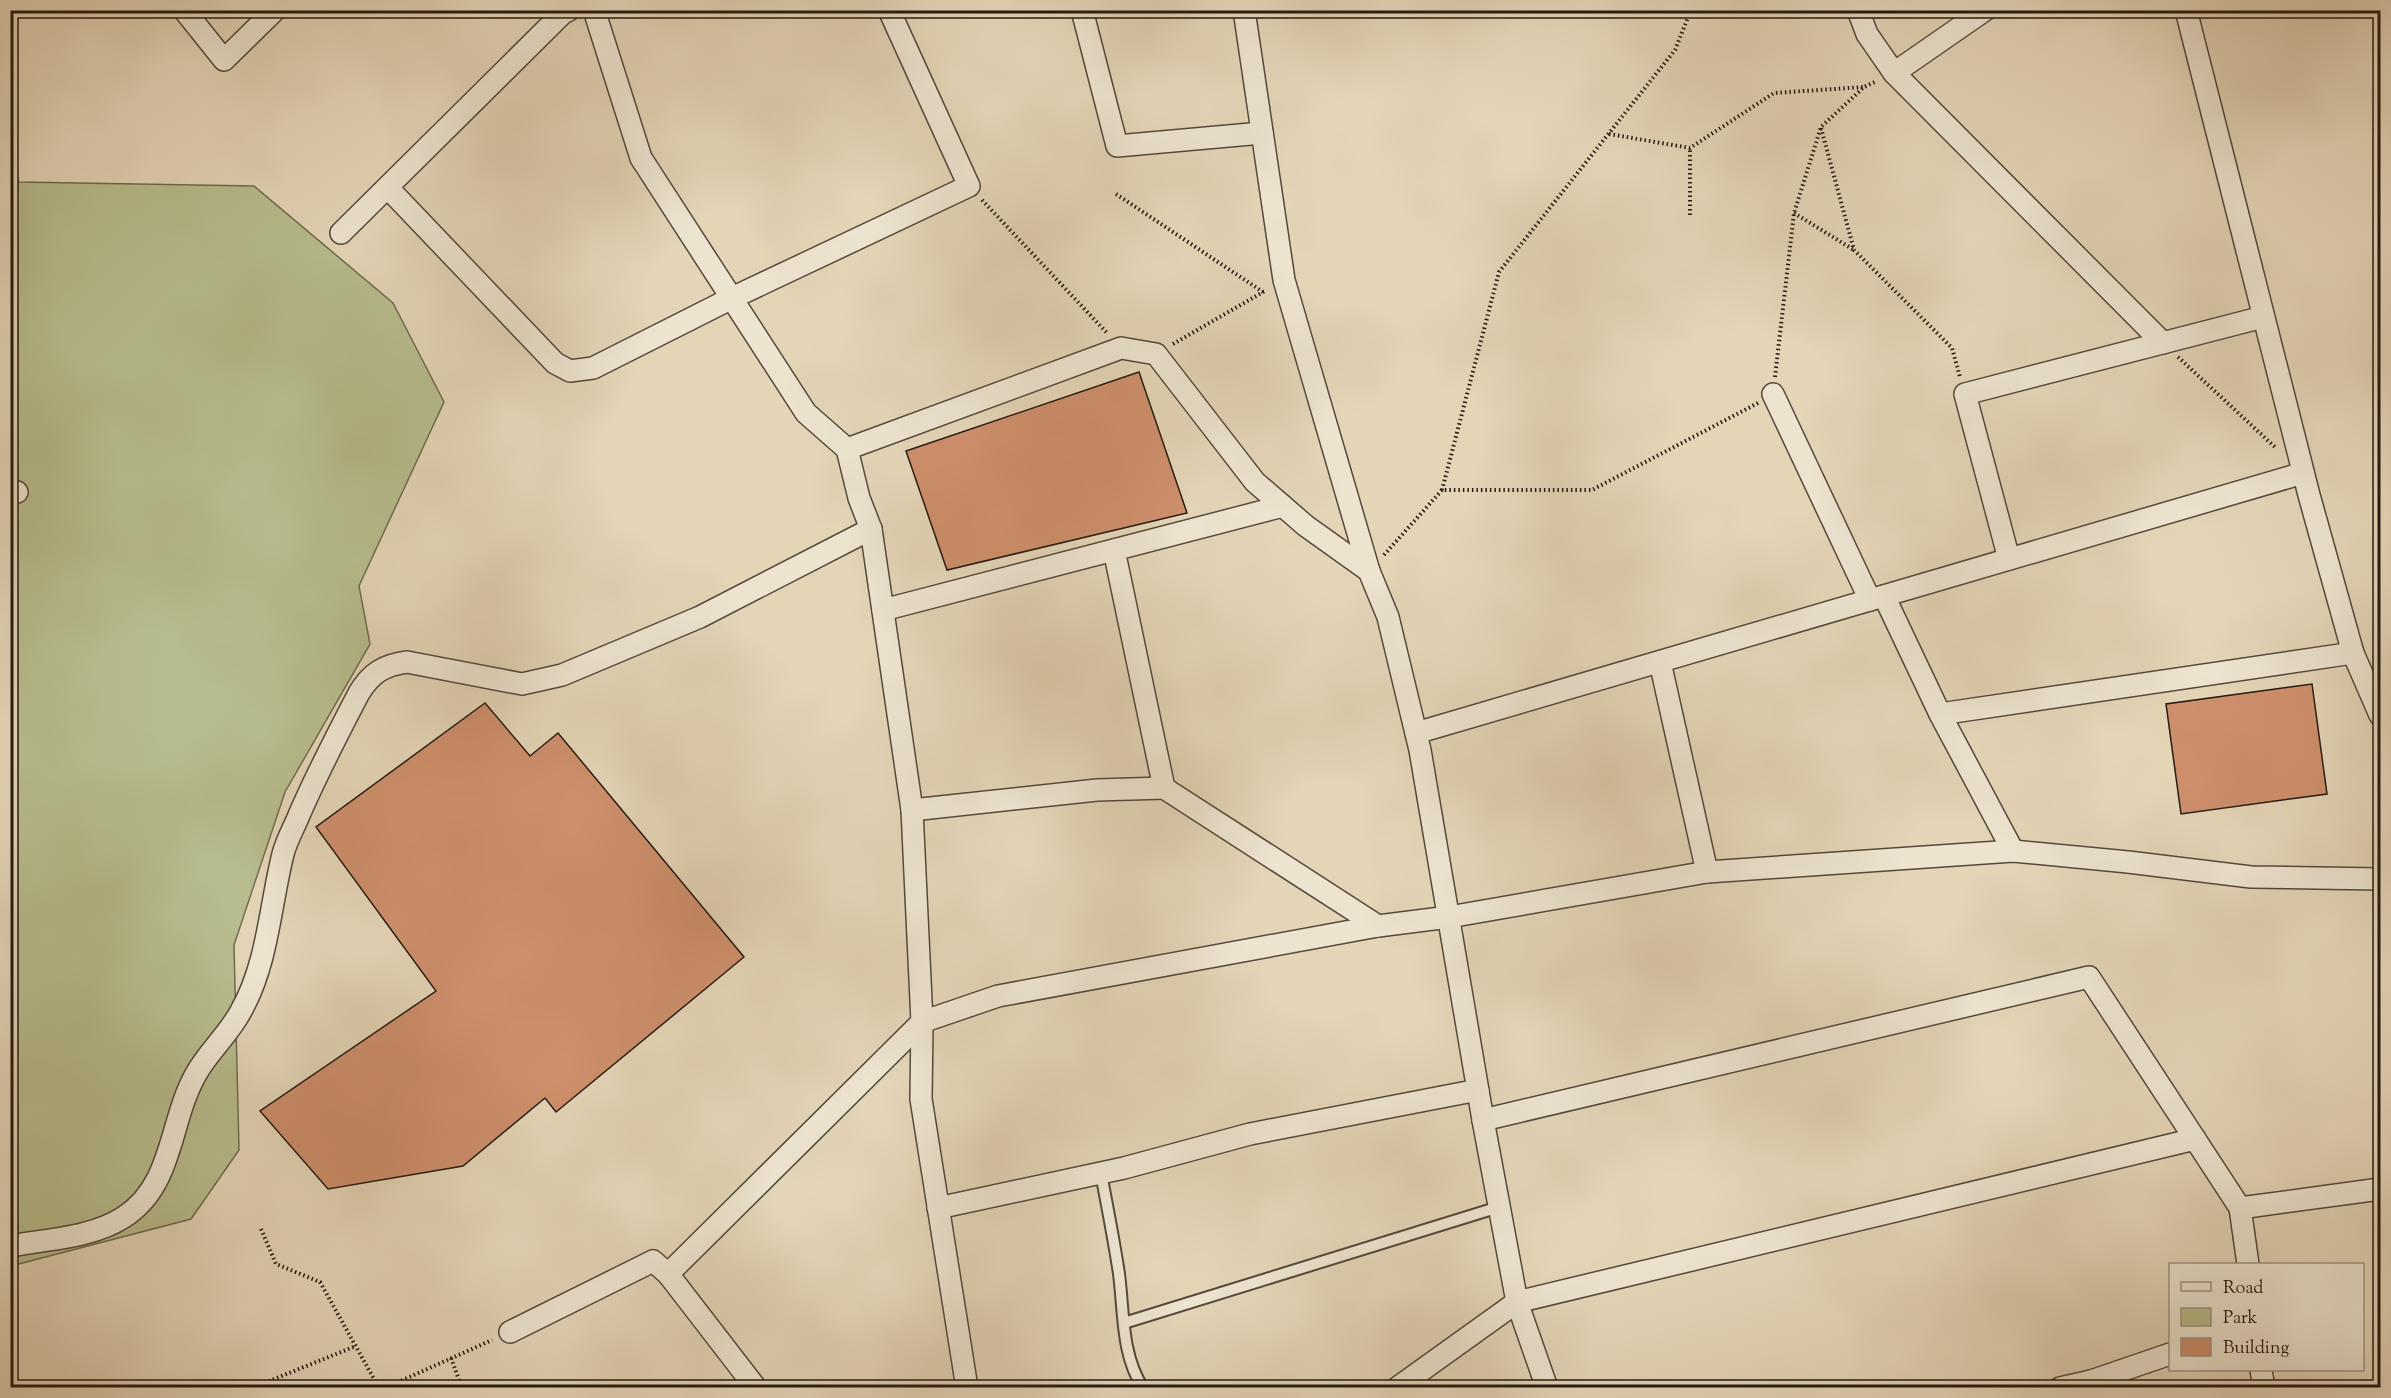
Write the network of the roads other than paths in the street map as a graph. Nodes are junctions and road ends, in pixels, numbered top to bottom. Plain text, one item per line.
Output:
1 (184, 10) edge
2 (275, 10) edge
3 (569, 10) edge
4 (594, 10) edge
5 (889, 10) edge
6 (1082, 10) edge
7 (1244, 10) edge
8 (1858, 10) edge
9 (1985, 10) edge
10 (2186, 10) edge
11 (1894, 73) junction
12 (1262, 133) junction
13 (388, 188) junction
14 (341, 233) dead end
15 (732, 298) junction
16 (2263, 317) junction
17 (2163, 343) junction
18 (1773, 394) road end
19 (847, 450) junction
20 (2303, 473) junction
21 (1283, 506) junction
22 (871, 530) junction
23 (1114, 550) junction
24 (2009, 559) junction
25 (1369, 571) junction
26 (1877, 598) junction
27 (883, 610) junction
28 (2353, 653) junction
29 (1660, 662) junction
30 (1940, 714) junction
31 (2380, 715) edge
32 (1416, 733) junction
33 (1164, 788) junction
34 (912, 810) junction
35 (2013, 851) junction
36 (1707, 872) junction
37 (2380, 879) edge
38 (1449, 917) junction
39 (1378, 926) junction
40 (922, 1022) junction
41 (1478, 1090) junction
42 (1483, 1120) junction
43 (2195, 1139) junction
44 (1101, 1173) junction
45 (2380, 1190) edge
46 (1499, 1207) junction
47 (938, 1208) junction
48 (2240, 1208) junction
49 (10, 1246) edge
50 (2248, 1263) edge
51 (668, 1274) junction
52 (1517, 1302) junction
53 (1124, 1323) junction
54 (510, 1332) road end
55 (2169, 1354) edge
56 (2261, 1371) edge
57 (2092, 1384) edge
58 (751, 1386) edge
59 (967, 1388) edge
60 (1143, 1388) edge
61 (1398, 1388) edge
62 (1547, 1388) edge
63 (2060, 1388) edge
64 (2264, 1388) edge

1 - 2 street
3 - 13 street
4 - 15 street
5 - 15 street
6 - 12 street
7 - 12 street
8 - 11 street
9 - 11 street
10 - 16 street
11 - 17 street
12 - 25 street
13 - 14 street
13 - 15 street
15 - 19 street
16 - 17 street
16 - 20 street
17 - 24 street
18 - 26 street
19 - 21 street
19 - 22 street
20 - 24 street
20 - 28 street
21 - 23 street
21 - 25 street
22 - 27 street
22 - 49 street
23 - 27 street
23 - 33 street
24 - 26 street
25 - 32 street
26 - 29 street
26 - 30 street
27 - 34 street
28 - 30 street
28 - 31 street
29 - 32 street
29 - 36 street
30 - 35 street
32 - 38 street
33 - 34 street
33 - 39 street
34 - 40 street
35 - 36 street
35 - 37 street
36 - 38 street
38 - 39 street
38 - 41 street
39 - 40 street
40 - 47 street
40 - 51 street
41 - 42 street
41 - 44 street
42 - 43 street
42 - 46 street
43 - 48 street
43 - 52 street
44 - 47 street
44 - 53 lane
45 - 48 street
46 - 52 street
46 - 53 lane
47 - 59 street
48 - 50 street
51 - 54 street
51 - 58 street
52 - 61 street
52 - 62 street
53 - 60 lane
55 - 57 street
56 - 64 street
57 - 63 street

